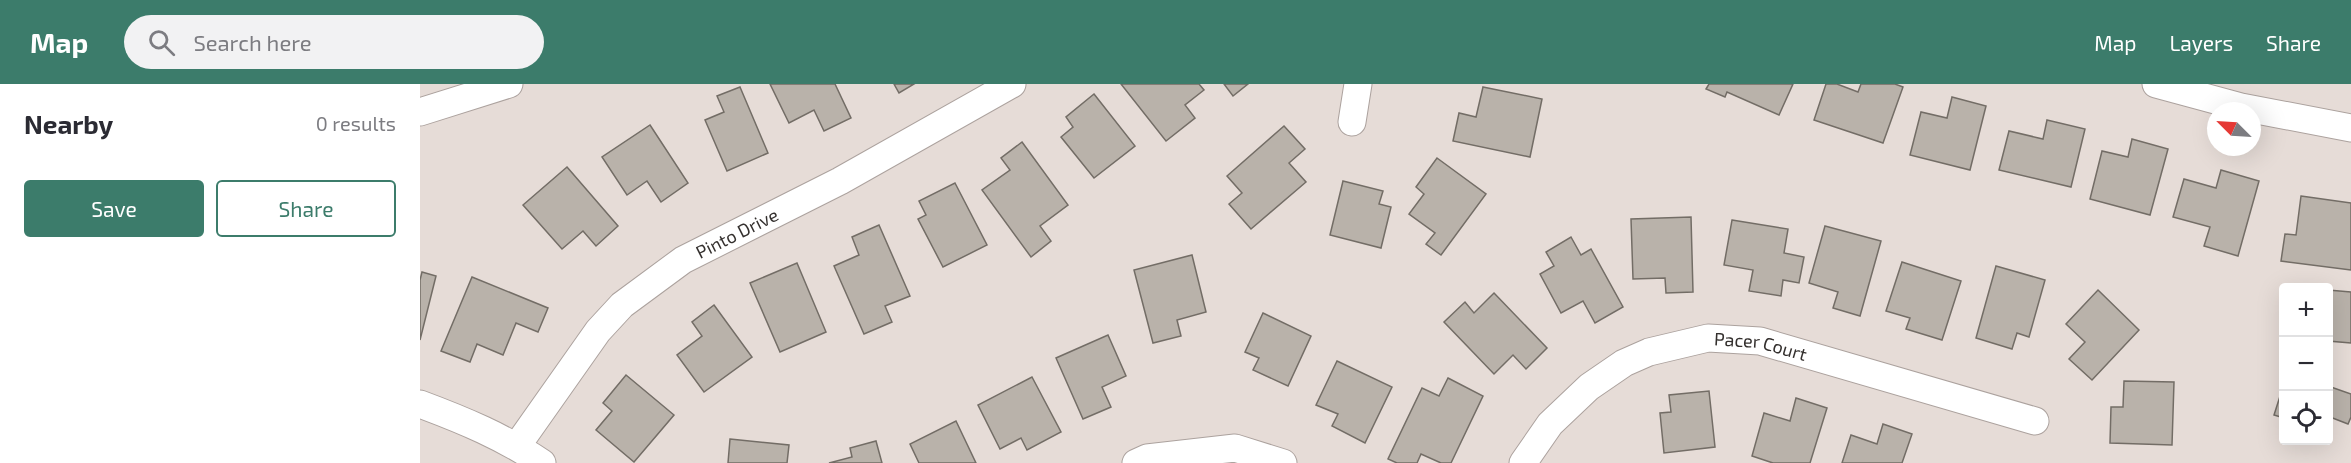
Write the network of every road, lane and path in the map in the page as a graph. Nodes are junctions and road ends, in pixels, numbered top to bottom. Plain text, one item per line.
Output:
1 (509, 84) edge
2 (1012, 84) edge
3 (1358, 84) edge
4 (2156, 84) edge
5 (420, 112) edge
6 (1352, 122) dead end
7 (2351, 128) edge
8 (420, 404) edge
9 (2035, 420) dead end
10 (517, 446) junction
11 (542, 463) edge
12 (1136, 463) edge
13 (1283, 463) edge
14 (1523, 463) edge

1 - 5 street
2 - 10 street, Pinto Drive
3 - 6 street
4 - 7 street
8 - 10 street
9 - 14 street, Pacer Court
10 - 11 street
12 - 13 street

